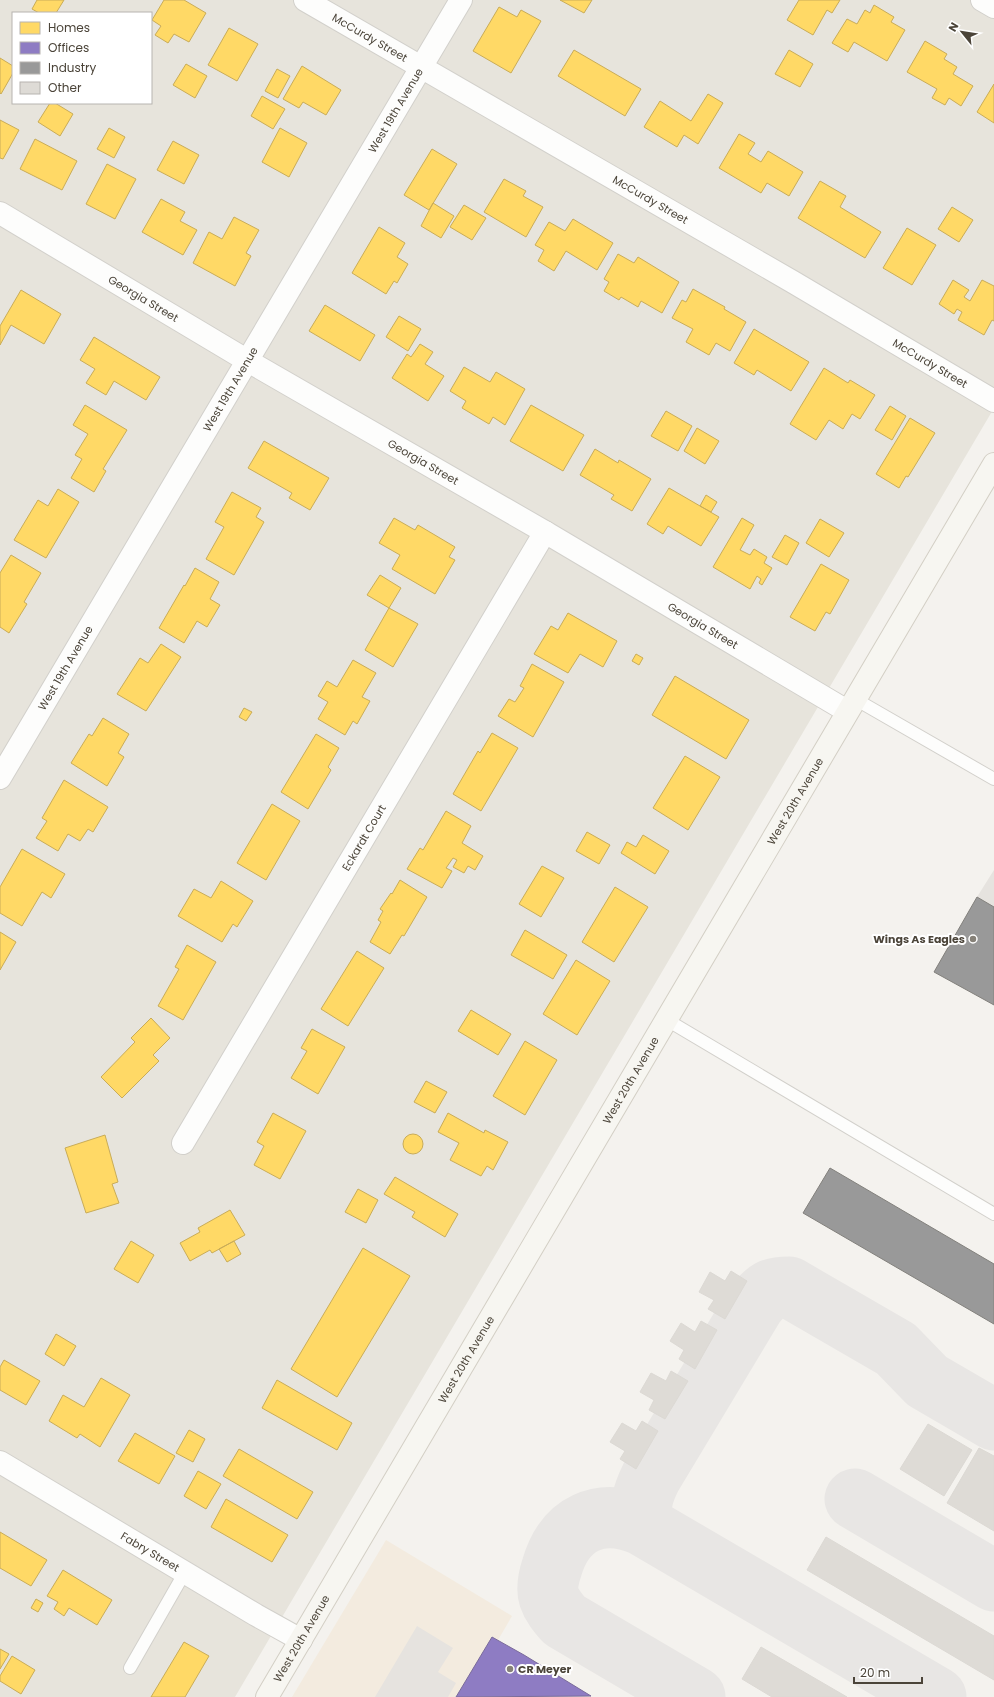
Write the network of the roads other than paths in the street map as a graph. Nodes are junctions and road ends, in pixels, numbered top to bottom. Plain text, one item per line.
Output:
1 (305, 0) edge
2 (461, 0) edge
3 (982, 0) edge
4 (994, 7) edge
5 (421, 67) junction
6 (0, 213) edge
7 (248, 361) junction
8 (994, 401) edge
9 (994, 464) edge
10 (545, 532) junction
11 (851, 705) junction
12 (0, 778) edge
13 (994, 779) edge
14 (666, 1020) junction
15 (183, 1143) dead end
16 (994, 1214) edge
17 (0, 1462) edge
18 (185, 1572) junction
19 (302, 1640) junction
20 (130, 1668) dead end
21 (267, 1697) edge

1 - 5 street, McCurdy Street
2 - 5 street, West 19th Avenue
3 - 4 street
5 - 7 street, West 19th Avenue
5 - 8 street, McCurdy Street
6 - 7 street, Georgia Street
7 - 10 street, Georgia Street
7 - 12 street, West 19th Avenue
9 - 11 main road, West 20th Avenue
10 - 11 street, Georgia Street
10 - 15 street, Eckardt Court
11 - 13 lane
11 - 14 main road, West 20th Avenue
14 - 16 lane
14 - 19 main road, West 20th Avenue
17 - 18 street, Fabry Street
18 - 19 street, Fabry Street
18 - 20 lane
19 - 21 main road, West 20th Avenue

